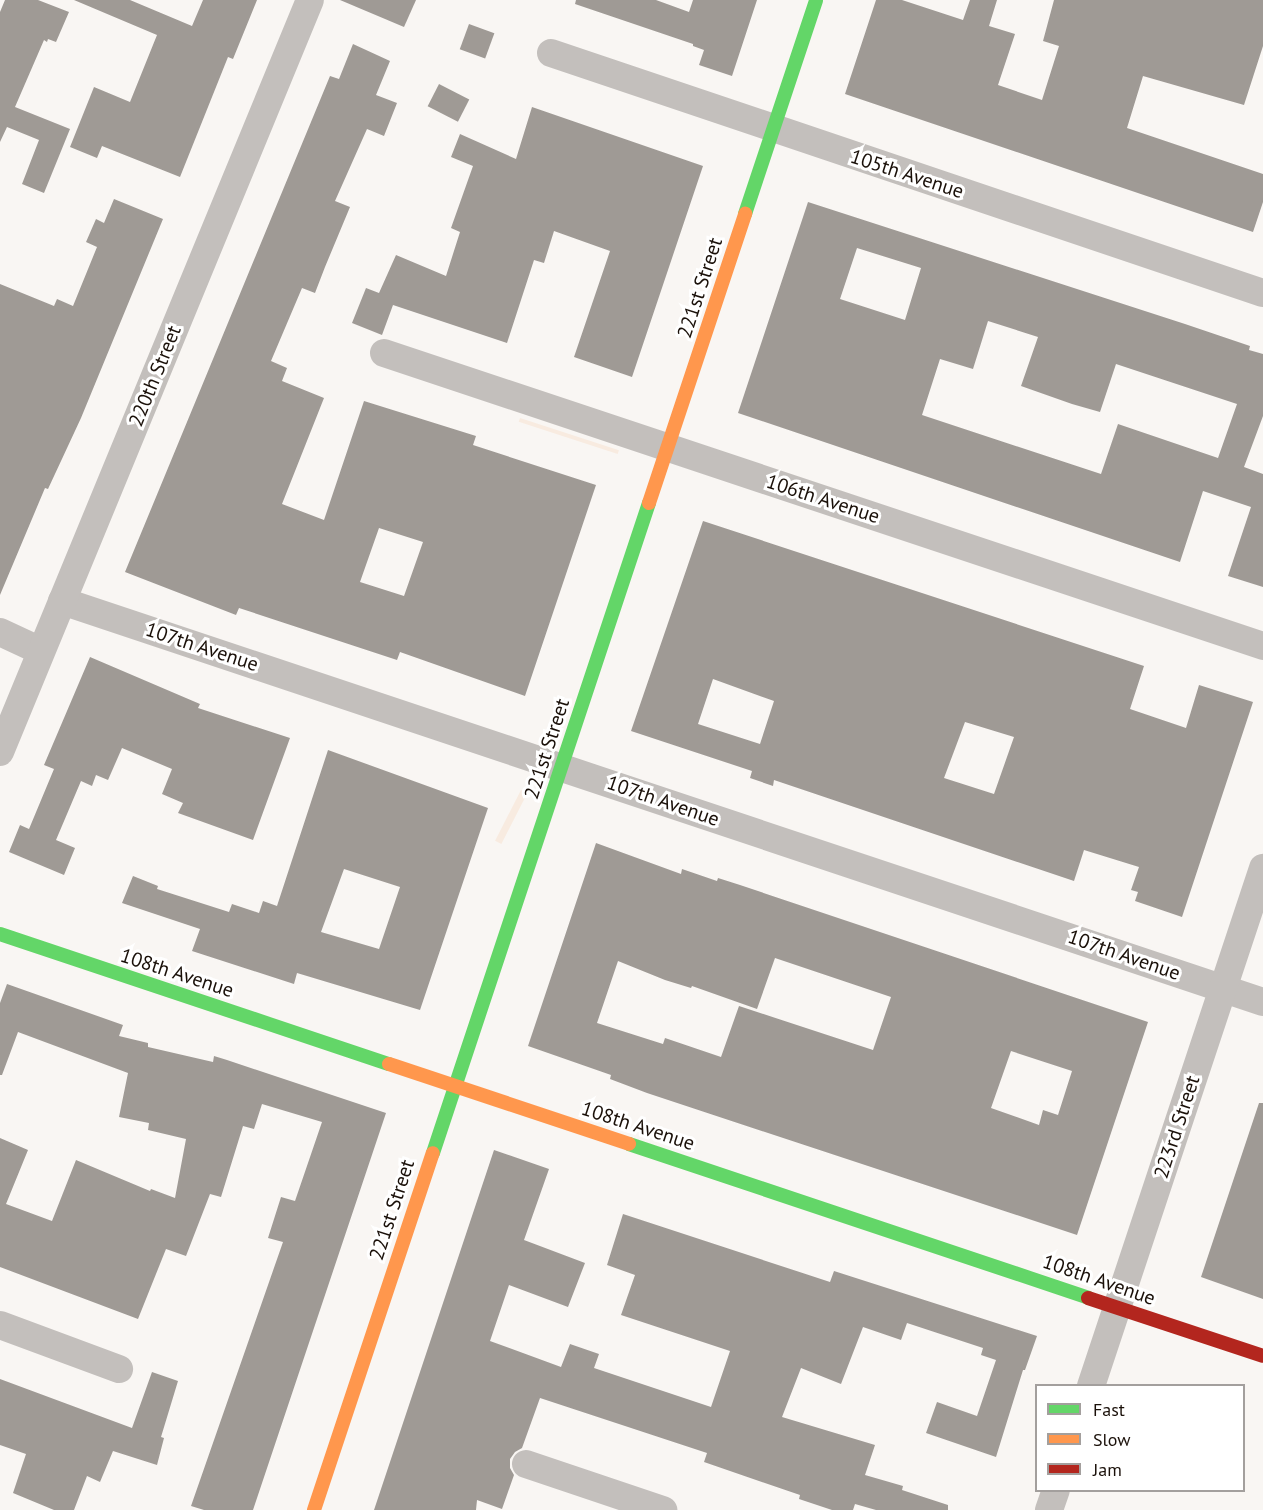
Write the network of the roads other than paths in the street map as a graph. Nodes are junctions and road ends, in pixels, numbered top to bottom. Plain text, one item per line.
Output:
1 (310, 0) edge
2 (816, 0) edge
3 (551, 53) dead end
4 (773, 129) junction
5 (1263, 293) edge
6 (384, 353) dead end
7 (667, 447) junction
8 (62, 601) junction
9 (0, 632) edge
10 (1263, 646) edge
11 (42, 651) junction
12 (0, 752) edge
13 (562, 767) junction
14 (1263, 868) edge
15 (0, 934) edge
16 (1222, 988) junction
17 (1263, 1002) edge
18 (454, 1086) junction
19 (1117, 1307) junction
20 (0, 1325) edge
21 (1263, 1356) edge
22 (119, 1370) dead end
23 (1092, 1384) edge
24 (526, 1464) dead end
25 (1056, 1492) edge
26 (314, 1510) edge
27 (663, 1510) edge
28 (1049, 1510) edge

1 - 8 street, 220th Street
2 - 4 street, 221st Street
3 - 4 street, 105th Avenue
4 - 5 street, 105th Avenue
4 - 7 street, 221st Street
6 - 7 street, 106th Avenue
7 - 10 street, 106th Avenue
7 - 13 street, 221st Street
8 - 11 street, 220th Street
8 - 13 street, 107th Avenue
9 - 11 street
11 - 12 street, 220th Street
13 - 16 street, 107th Avenue
13 - 18 street, 221st Street
14 - 16 street, 223rd Street
15 - 18 street, 108th Avenue
16 - 17 street, 107th Avenue
16 - 19 street, 223rd Street
18 - 19 street, 108th Avenue
18 - 26 street, 221st Street
19 - 21 street, 108th Avenue
19 - 23 street, 223rd Street
20 - 22 street
24 - 27 street
25 - 28 street

